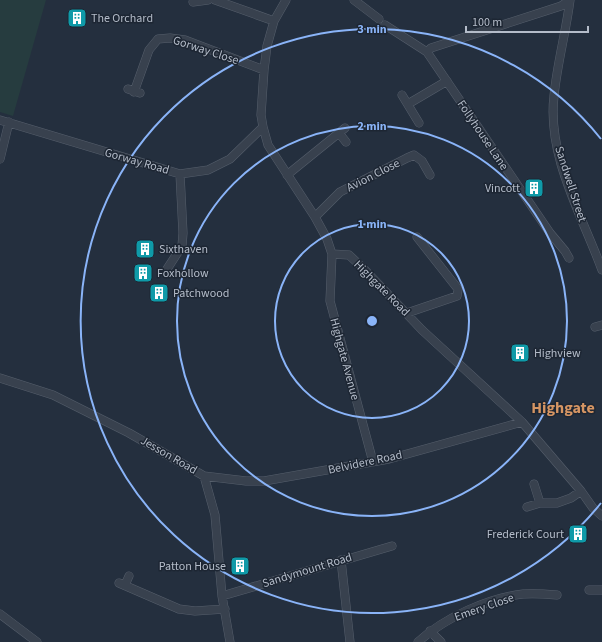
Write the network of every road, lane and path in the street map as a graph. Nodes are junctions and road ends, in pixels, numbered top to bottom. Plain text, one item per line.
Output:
1 (208, 0) edge
2 (215, 0) edge
3 (286, 0) edge
4 (354, 0) edge
5 (570, 0) edge
6 (574, 0) edge
7 (193, 2) dead end
8 (274, 21) junction
9 (427, 52) junction
10 (264, 70) junction
11 (447, 81) junction
12 (134, 91) dead end
13 (402, 95) dead end
14 (408, 104) junction
15 (0, 120) edge
16 (9, 122) junction
17 (419, 123) dead end
18 (263, 127) junction
19 (346, 142) dead end
20 (0, 159) edge
21 (180, 174) junction
22 (287, 175) junction
23 (430, 175) dead end
24 (315, 217) junction
25 (417, 238) dead end
26 (332, 254) junction
27 (569, 258) dead end
28 (167, 269) dead end
29 (602, 270) edge
30 (407, 313) junction
31 (0, 378) edge
32 (522, 422) junction
33 (373, 462) junction
34 (204, 476) junction
35 (534, 484) dead end
36 (581, 491) junction
37 (540, 503) junction
38 (527, 507) dead end
39 (602, 516) edge
40 (392, 546) dead end
41 (341, 560) junction
42 (129, 576) dead end
43 (589, 590) dead end
44 (602, 590) edge
45 (557, 595) dead end
46 (222, 596) junction
47 (226, 610) junction
48 (0, 614) edge
49 (430, 631) junction
50 (37, 642) edge
51 (230, 642) edge
52 (350, 642) edge
53 (418, 642) edge
54 (441, 642) edge

1 - 7 street
2 - 8 street
3 - 8 street
4 - 9 street, Follyhouse Lane
5 - 6 street
5 - 9 street
5 - 29 street, Sandwell Street
8 - 10 street
9 - 11 street, Follyhouse Lane
10 - 12 street, Gorway Close
10 - 18 street
11 - 14 street
11 - 27 street, Follyhouse Lane
13 - 14 street
14 - 17 street
15 - 16 street, Gorway Road
16 - 20 street
16 - 21 street, Gorway Road
18 - 21 street, Gorway Road
18 - 22 street
19 - 22 street
21 - 28 street
22 - 24 street
23 - 24 street, Avion Close
24 - 26 street
25 - 30 street
26 - 30 street, Highgate Road
26 - 33 street, Highgate Avenue
30 - 32 street, Highgate Road
31 - 34 street, Jesson Road
32 - 33 street, Belvidere Road
32 - 36 street, Highgate Road
33 - 34 street, Belvidere Road
34 - 46 street, Jesson Road
35 - 37 street
36 - 37 street
36 - 39 street, Highgate Road
37 - 38 street
40 - 41 street, Sandymount Road
41 - 46 street, Sandymount Road
41 - 52 street
42 - 47 street
43 - 44 street
45 - 49 street, Emery Close
46 - 47 street, Jesson Road
47 - 51 street, Jesson Road
48 - 50 street
49 - 53 street, Emery Close
49 - 54 street

